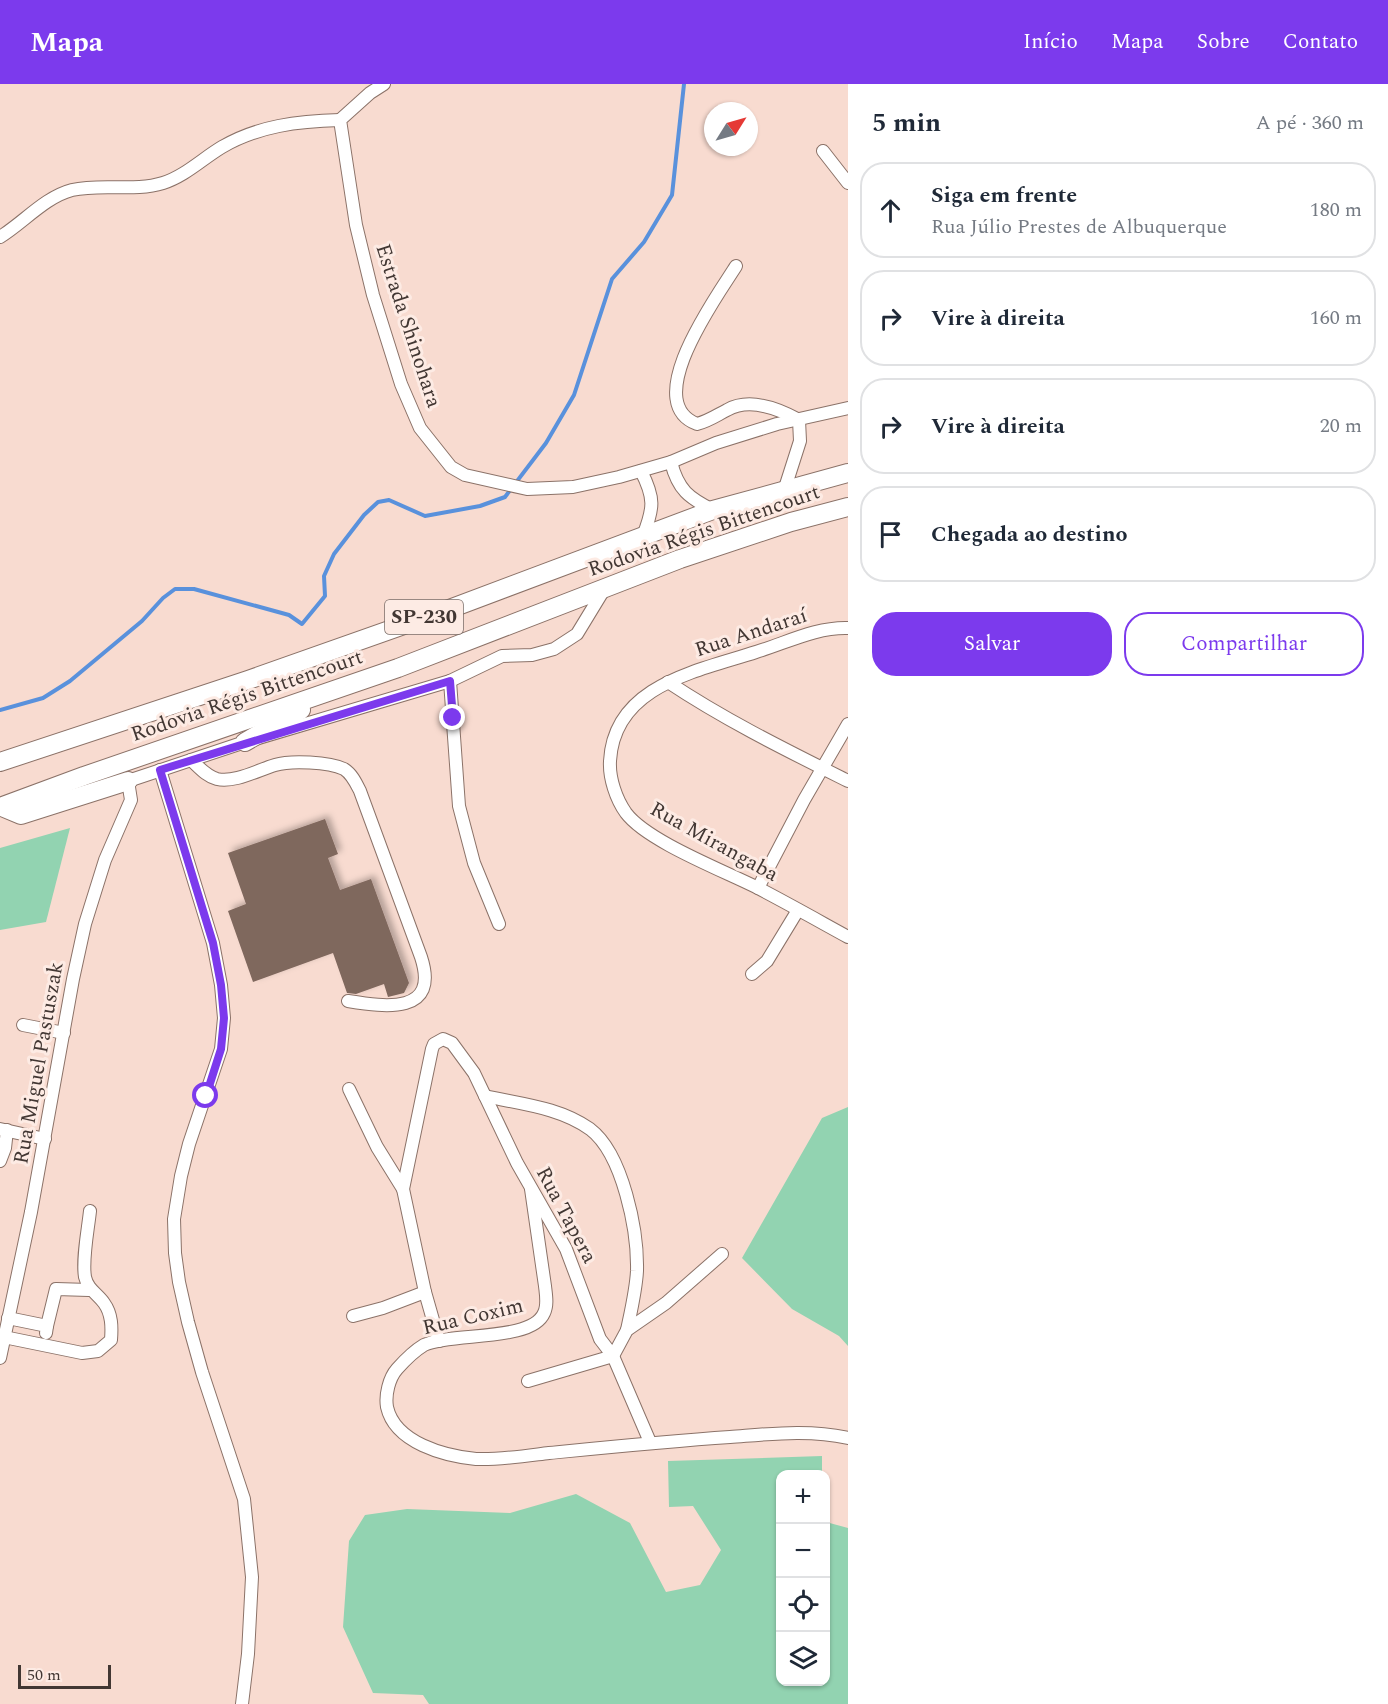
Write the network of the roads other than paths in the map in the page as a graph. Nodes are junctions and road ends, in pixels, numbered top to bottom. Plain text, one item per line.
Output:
1 (384, 84) edge
2 (340, 120) junction
3 (823, 151) dead end
4 (848, 183) edge
5 (0, 237) edge
6 (736, 266) dead end
7 (848, 408) edge
8 (799, 420) junction
9 (671, 462) junction
10 (641, 471) junction
11 (848, 473) edge
12 (784, 491) junction
13 (848, 507) edge
14 (713, 510) junction
15 (643, 536) junction
16 (605, 587) junction
17 (848, 628) edge
18 (398, 668) junction
19 (450, 681) junction
20 (668, 681) junction
21 (848, 724) edge
22 (245, 742) junction
23 (191, 760) junction
24 (0, 762) edge
25 (823, 768) junction
26 (160, 770) junction
27 (128, 780) junction
28 (848, 781) edge
29 (1, 807) edge
30 (758, 888) junction
31 (798, 910) junction
32 (499, 924) dead end
33 (848, 937) edge
34 (752, 974) dead end
35 (348, 1001) dead end
36 (23, 1025) dead end
37 (64, 1033) junction
38 (349, 1089) dead end
39 (485, 1096) junction
40 (3, 1129) edge
41 (45, 1139) junction
42 (0, 1161) edge
43 (403, 1189) junction
44 (531, 1189) junction
45 (90, 1211) dead end
46 (722, 1254) dead end
47 (89, 1290) junction
48 (425, 1292) junction
49 (353, 1316) dead end
50 (8, 1318) junction
51 (47, 1326) junction
52 (627, 1330) junction
53 (4, 1337) junction
54 (439, 1341) junction
55 (45, 1345) junction
56 (613, 1356) junction
57 (0, 1358) edge
58 (528, 1381) dead end
59 (848, 1438) edge
60 (650, 1442) junction
61 (242, 1704) edge

1 - 2 street
2 - 5 street
2 - 10 street, Estrada Shinohara
3 - 4 street
6 - 8 street
7 - 8 street, Estrada Shinohara
8 - 9 street, Estrada Shinohara
8 - 12 street
9 - 10 street, Estrada Shinohara
9 - 14 street
10 - 15 street
11 - 12 highway, Rodovia Régis Bittencourt / SP-230
12 - 14 highway, Rodovia Régis Bittencourt / SP-230
13 - 16 highway, Rodovia Régis Bittencourt / SP-230
14 - 15 highway, Rodovia Régis Bittencourt / SP-230
15 - 24 highway, Rodovia Régis Bittencourt / SP-230
16 - 18 highway, Rodovia Régis Bittencourt / SP-230
16 - 19 street
17 - 20 street, Rua Andaraí
18 - 22 highway
18 - 29 highway, Rodovia Régis Bittencourt / SP-230
19 - 22 street
19 - 32 street
20 - 25 street
20 - 30 street, Rua Mirangaba
21 - 25 street
22 - 23 street
23 - 26 street
23 - 35 street
25 - 28 street
25 - 30 street
26 - 27 street
26 - 61 street
27 - 29 highway
27 - 37 street, Rua Miguel Pastuszak
30 - 31 street, Rua Mirangaba
31 - 33 street, Rua Mirangaba
31 - 34 street
36 - 37 street
37 - 41 street, Rua Miguel Pastuszak
38 - 43 street
39 - 43 street, Rua Tapera
39 - 44 street, Rua Tapera
39 - 52 street
40 - 41 street
40 - 42 street
41 - 50 street, Rua Miguel Pastuszak
43 - 48 street
44 - 54 street, Rua Coxim
44 - 56 street, Rua Tapera
45 - 47 street
46 - 52 street
47 - 51 street
47 - 55 street
48 - 49 street
48 - 54 street
50 - 51 street
50 - 53 street, Rua Miguel Pastuszak
51 - 55 street
52 - 56 street
53 - 55 street
53 - 57 street, Rua Miguel Pastuszak
54 - 60 street, Rua Coxim
56 - 58 street
56 - 60 street, Rua Tapera
59 - 60 street, Rua Coxim

